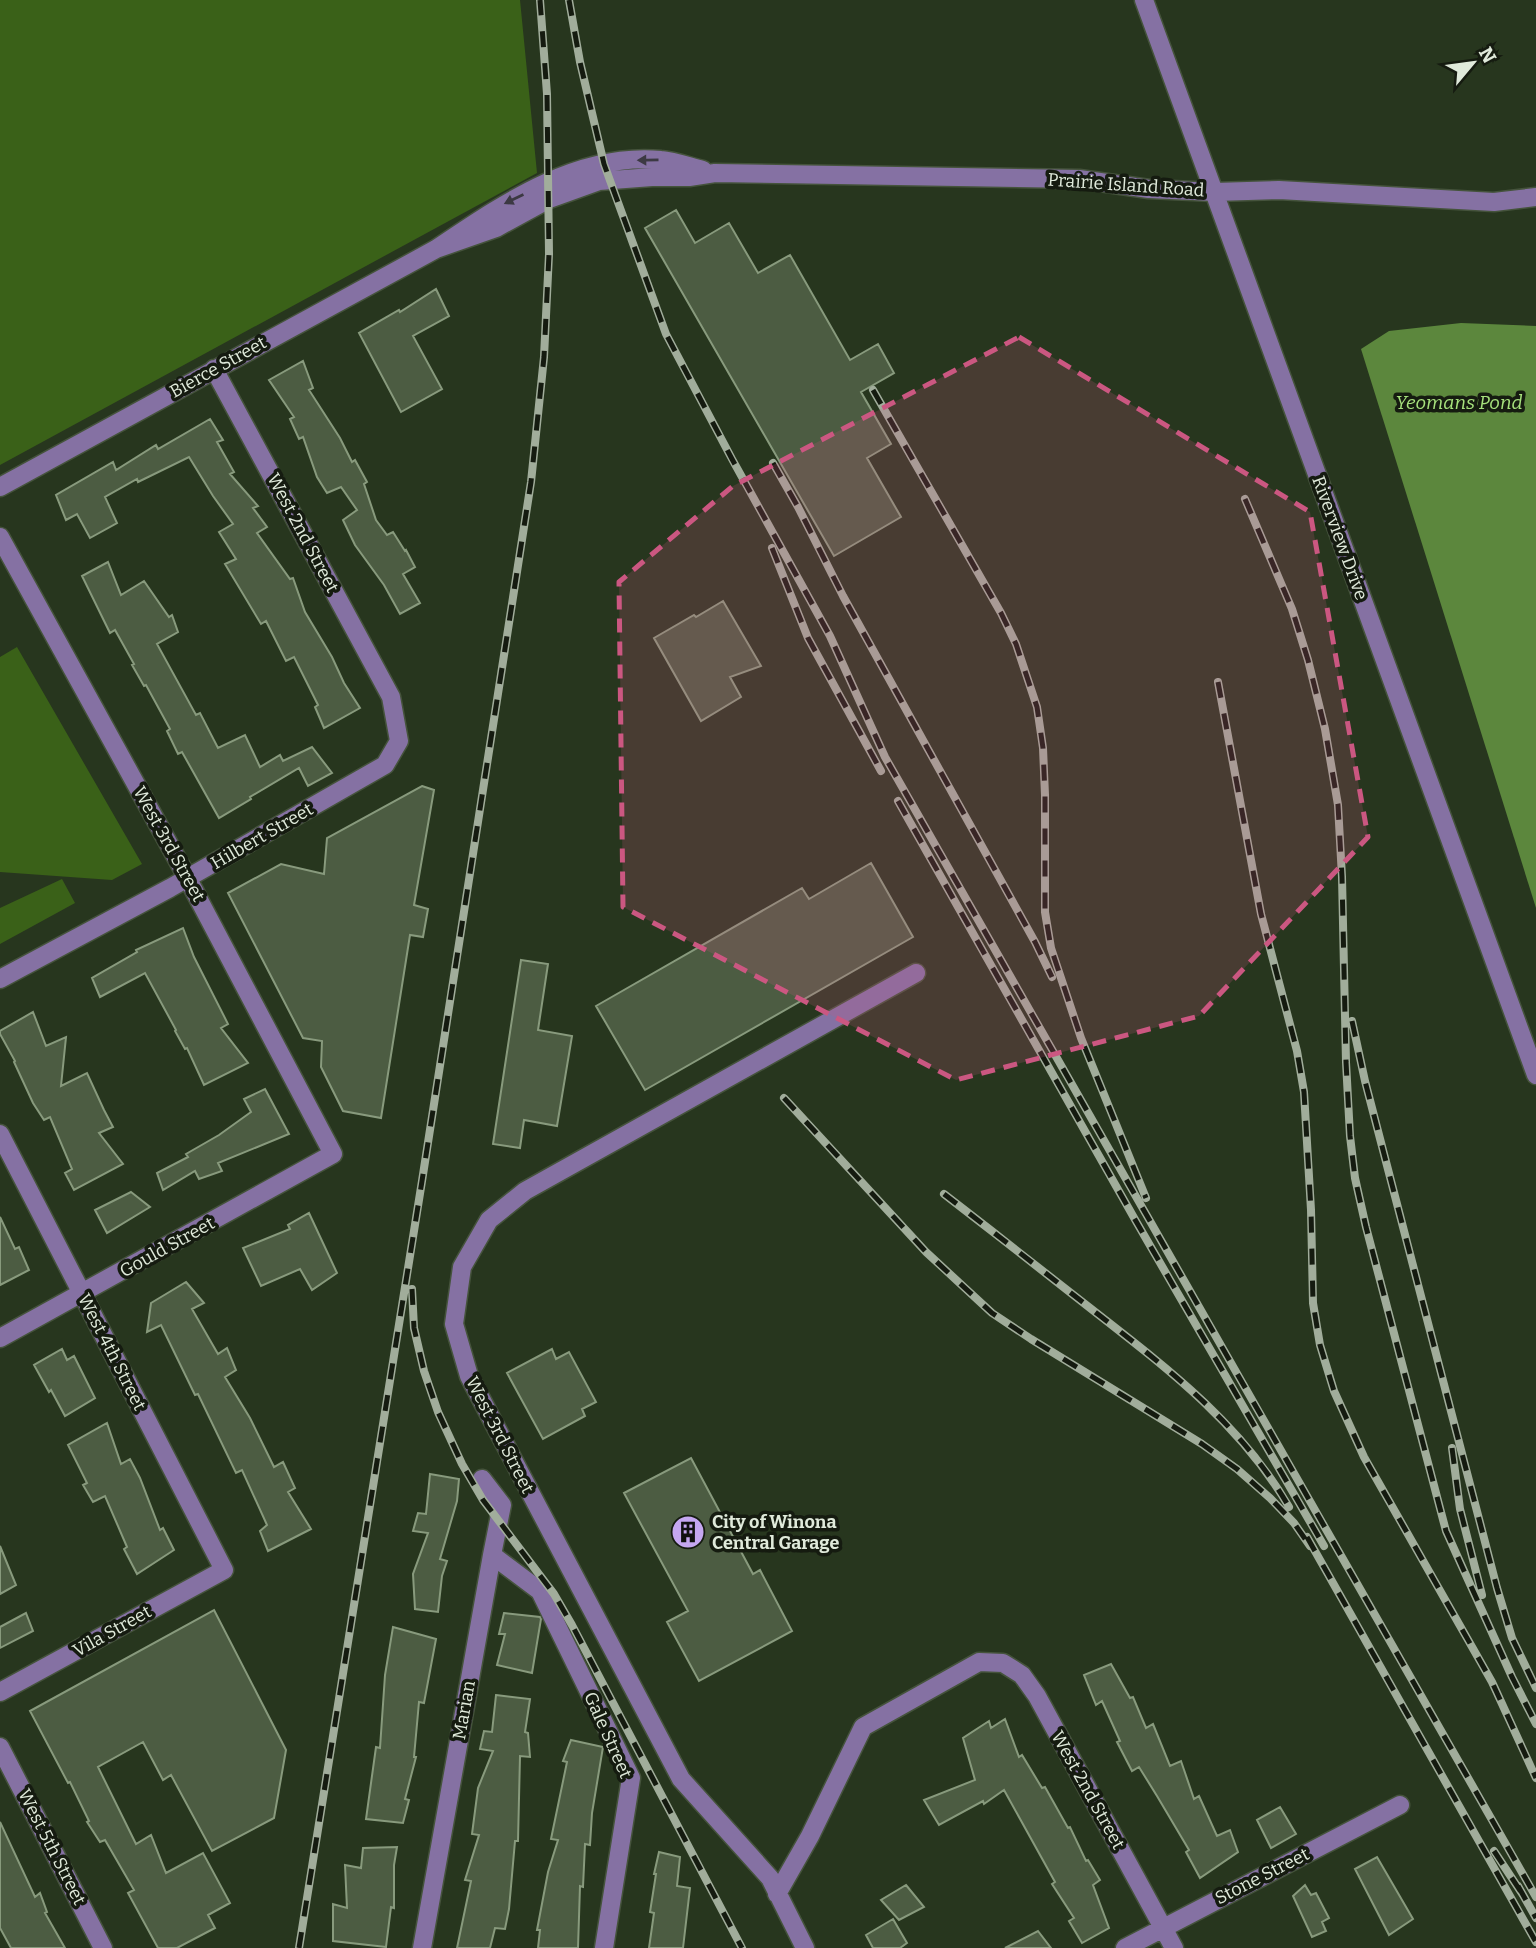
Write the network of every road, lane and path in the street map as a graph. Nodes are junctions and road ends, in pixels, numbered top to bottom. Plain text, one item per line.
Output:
1 (1144, 0) edge
2 (578, 178) joint
3 (1215, 192) junction
4 (1536, 197) edge
5 (214, 369) junction
6 (0, 487) edge
7 (0, 537) edge
8 (391, 697) joint
9 (188, 878) junction
10 (916, 972) dead end
11 (0, 979) edge
12 (1536, 1075) edge
13 (0, 1134) edge
14 (333, 1154) joint
15 (82, 1294) junction
16 (0, 1338) edge
17 (482, 1479) dead end
18 (492, 1555) junction
19 (224, 1570) joint
20 (0, 1692) edge
21 (0, 1747) edge
22 (1400, 1805) dead end
23 (777, 1894) junction
24 (1163, 1927) junction
25 (103, 1948) edge
26 (422, 1948) edge
27 (604, 1948) edge
28 (805, 1948) edge
29 (1125, 1948) edge
30 (1174, 1948) edge

1 - 3 street, Riverview Drive
2 - 3 street, Prairie Island Road
2 - 5 street, Bierce Street
3 - 4 street, Prairie Island Road
3 - 12 street, Riverview Drive
5 - 6 street, Bierce Street
5 - 8 street, West 2nd Street
7 - 9 street, West 3rd Street
8 - 9 street, Hilbert Street
9 - 11 street, Hilbert Street
9 - 14 street, West 3rd Street
10 - 23 street, West 3rd Street
13 - 15 street, West 4th Street
14 - 15 street, Gould Street
15 - 16 street, Gould Street
15 - 19 street, West 4th Street
17 - 18 street, Marian
18 - 26 street, Marian
18 - 27 street, Gale Street
19 - 20 street, Vila Street
21 - 25 street, West 5th Street
22 - 24 street, Stone Street
23 - 24 street, West 2nd Street
23 - 28 street, West 3rd Street
24 - 29 street, Stone Street
24 - 30 street, West 2nd Street

